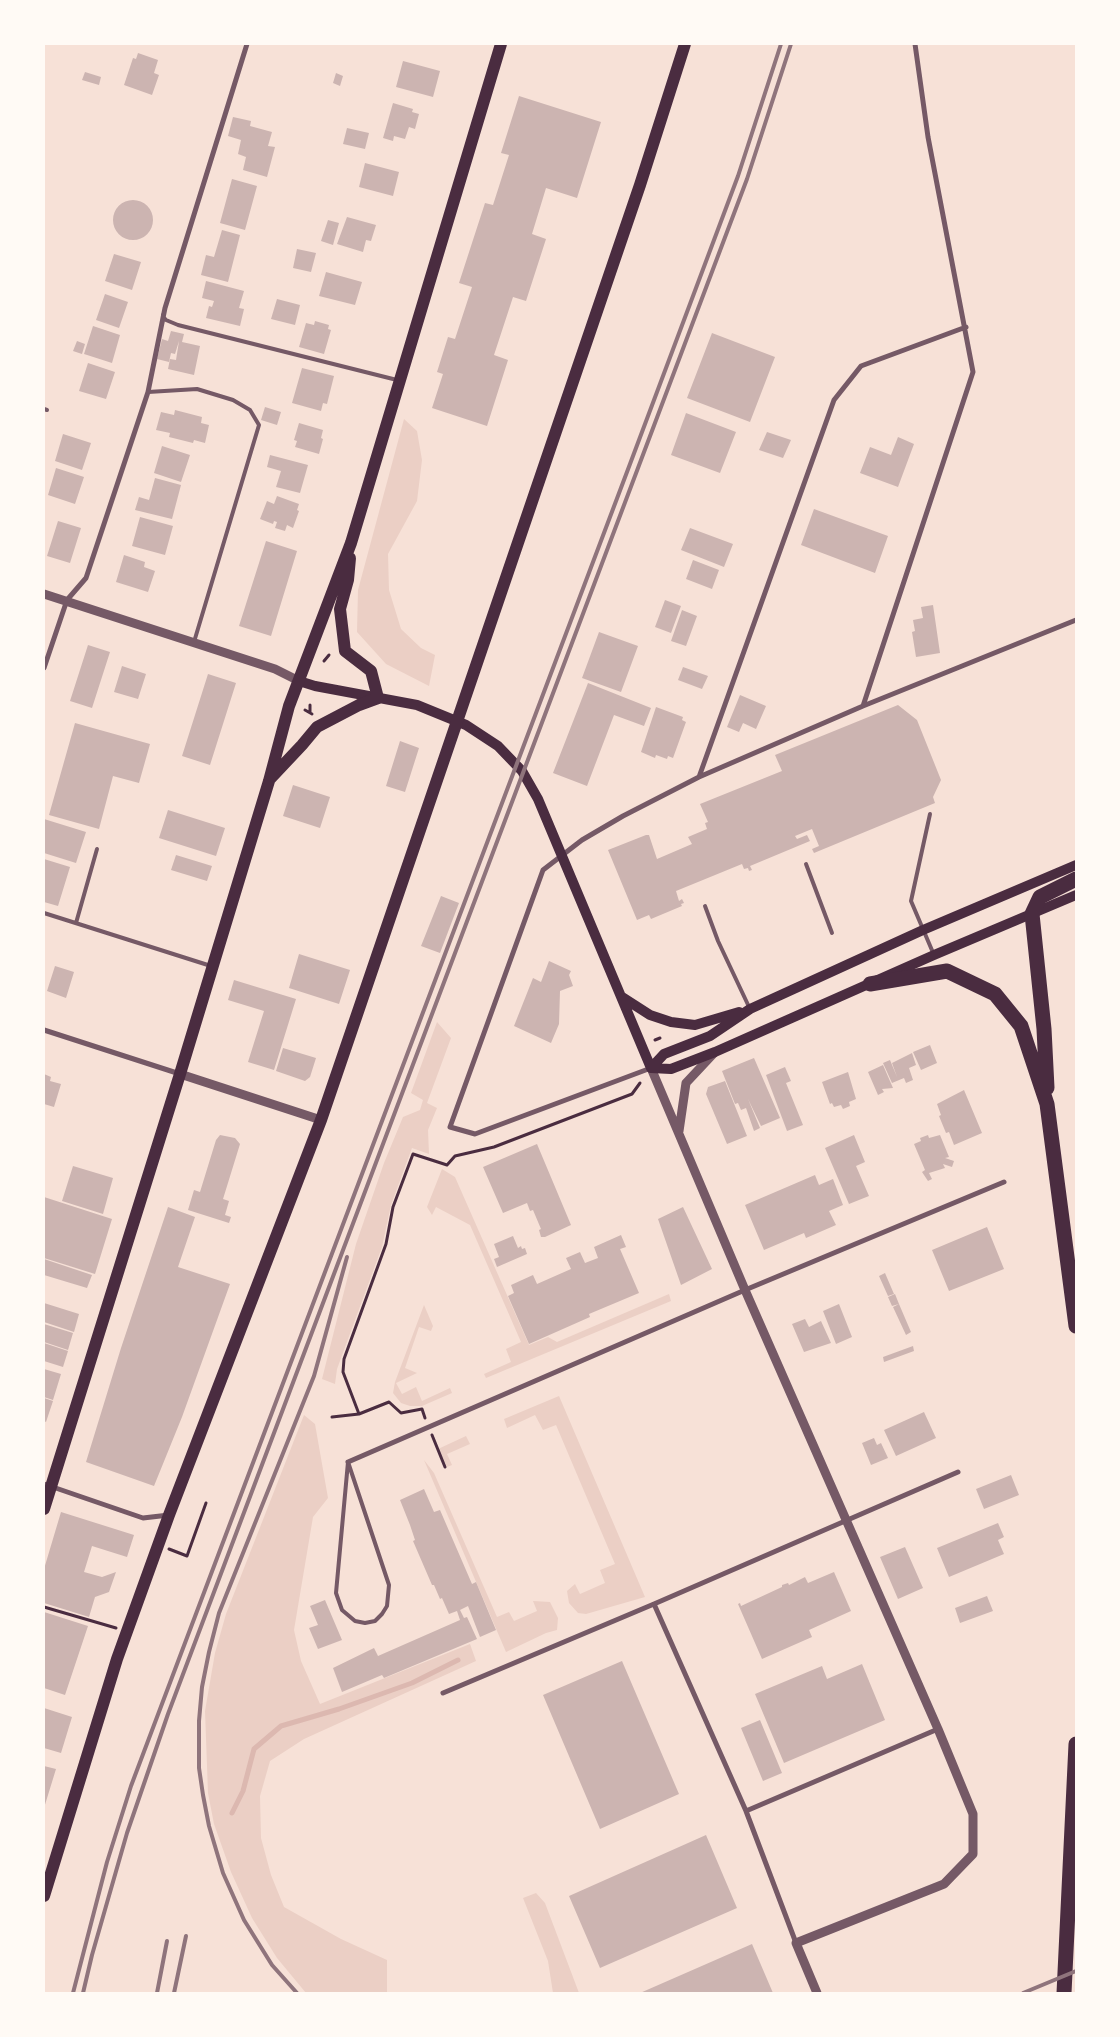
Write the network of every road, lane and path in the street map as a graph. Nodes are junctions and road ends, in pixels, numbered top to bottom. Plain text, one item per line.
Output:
1 (247, 44) edge
2 (501, 44) edge
3 (685, 44) edge
4 (915, 44) edge
5 (165, 308) joint
6 (163, 318) junction
7 (966, 327) junction
8 (400, 381) junction
9 (148, 392) junction
10 (351, 543) junction
11 (44, 594) edge
12 (67, 600) junction
13 (1076, 620) edge
14 (194, 644) junction
15 (325, 652) dead end
16 (329, 656) junction
17 (335, 656) dead end
18 (324, 661) dead end
19 (44, 668) edge
20 (299, 681) junction
21 (378, 698) junction
22 (310, 704) dead end
23 (863, 706) junction
24 (310, 712) dead end
25 (699, 777) junction
26 (269, 781) junction
27 (930, 814) dead end
28 (97, 850) dead end
29 (806, 864) dead end
30 (1076, 865) edge
31 (1076, 879) edge
32 (1076, 896) edge
33 (705, 906) dead end
34 (44, 913) edge
35 (1032, 914) junction
36 (76, 923) junction
37 (923, 930) junction
38 (832, 933) dead end
39 (934, 954) junction
40 (213, 967) junction
41 (870, 984) junction
42 (622, 996) junction
43 (750, 1009) junction
44 (44, 1030) edge
45 (660, 1038) dead end
46 (655, 1040) dead end
47 (715, 1052) junction
48 (651, 1068) junction
49 (180, 1074) junction
50 (1047, 1104) junction
51 (322, 1120) junction
52 (678, 1132) junction
53 (1004, 1182) dead end
54 (745, 1290) junction
55 (1076, 1326) edge
56 (359, 1414) junction
57 (332, 1418) dead end
58 (429, 1426) junction
59 (348, 1462) junction
60 (445, 1467) dead end
61 (958, 1472) dead end
62 (47, 1485) edge
63 (206, 1503) dead end
64 (44, 1509) edge
65 (169, 1515) junction
66 (846, 1520) junction
67 (159, 1544) junction
68 (654, 1604) junction
69 (44, 1606) edge
70 (128, 1631) junction
71 (443, 1693) dead end
72 (938, 1729) junction
73 (1076, 1744) edge
74 (746, 1811) junction
75 (44, 1896) edge
76 (796, 1943) junction
77 (817, 1993) edge
78 (1064, 1993) edge

1 - 5 street
2 - 8 main road
3 - 51 main road
4 - 7 street
5 - 6 lane
6 - 8 lane
6 - 9 street
7 - 23 street
7 - 25 street
8 - 10 main road
9 - 12 street
9 - 14 lane
10 - 20 main road
10 - 21 main road
11 - 12 street
12 - 14 street
12 - 19 street
13 - 23 street
14 - 20 street
15 - 16 path
16 - 17 path
16 - 18 path
20 - 21 main road
20 - 26 main road
21 - 26 main road
21 - 42 main road
22 - 24 path
23 - 25 street
25 - 48 street
26 - 40 main road
27 - 37 lane
28 - 36 lane
29 - 38 lane
30 - 37 main road
31 - 35 highway
32 - 35 main road
33 - 43 lane
34 - 36 lane
35 - 39 main road
35 - 50 highway
36 - 40 lane
37 - 39 lane
37 - 43 main road
39 - 41 main road
40 - 49 main road
41 - 47 main road
41 - 50 highway
42 - 43 main road
42 - 48 main road
43 - 48 main road
44 - 49 street
45 - 46 path
47 - 48 main road
47 - 52 street
48 - 52 street
48 - 56 path
49 - 51 street
49 - 62 main road
50 - 55 highway
51 - 65 main road
52 - 54 street
53 - 54 street
54 - 58 street
54 - 66 street
56 - 57 path
56 - 58 path
58 - 59 street
58 - 60 path
59 - 59 lane
61 - 66 street
62 - 64 main road
62 - 65 street
63 - 67 path
65 - 67 main road
66 - 68 street
66 - 72 street
67 - 70 main road
68 - 71 street
68 - 74 street
69 - 70 path
70 - 75 main road
72 - 74 street
72 - 76 street
73 - 78 highway
74 - 76 street
76 - 77 street

